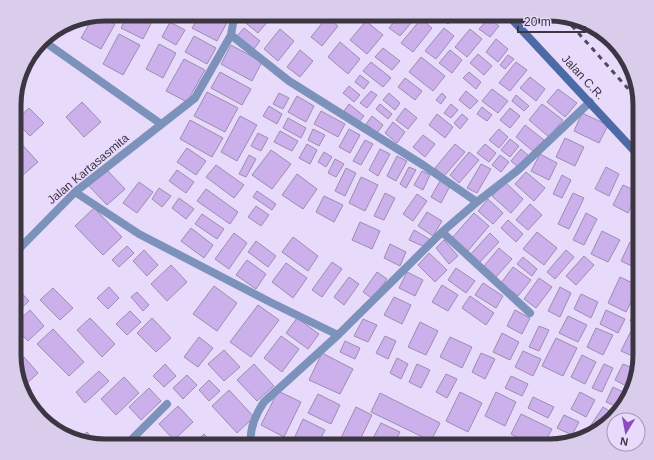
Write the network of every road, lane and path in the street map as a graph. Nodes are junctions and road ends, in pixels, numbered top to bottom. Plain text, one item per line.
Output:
1 (233, 21) edge
2 (514, 21) edge
3 (231, 35) junction
4 (47, 44) edge
5 (590, 102) junction
6 (161, 124) junction
7 (633, 149) edge
8 (76, 192) junction
9 (478, 202) junction
10 (442, 232) junction
11 (21, 247) edge
12 (530, 313) dead end
13 (338, 335) junction
14 (167, 404) dead end
15 (132, 439) edge
16 (250, 439) edge

1 - 3 street
2 - 5 street, Jalan C.R.
3 - 6 street, Jalan Kartasasmita
3 - 9 street
4 - 6 street
5 - 7 street, Jalan C.R.
5 - 9 street
6 - 8 street, Jalan Kartasasmita
8 - 11 street, Jalan Kartasasmita
8 - 13 street
9 - 10 street
10 - 12 street
10 - 13 street
13 - 16 street
14 - 15 street

